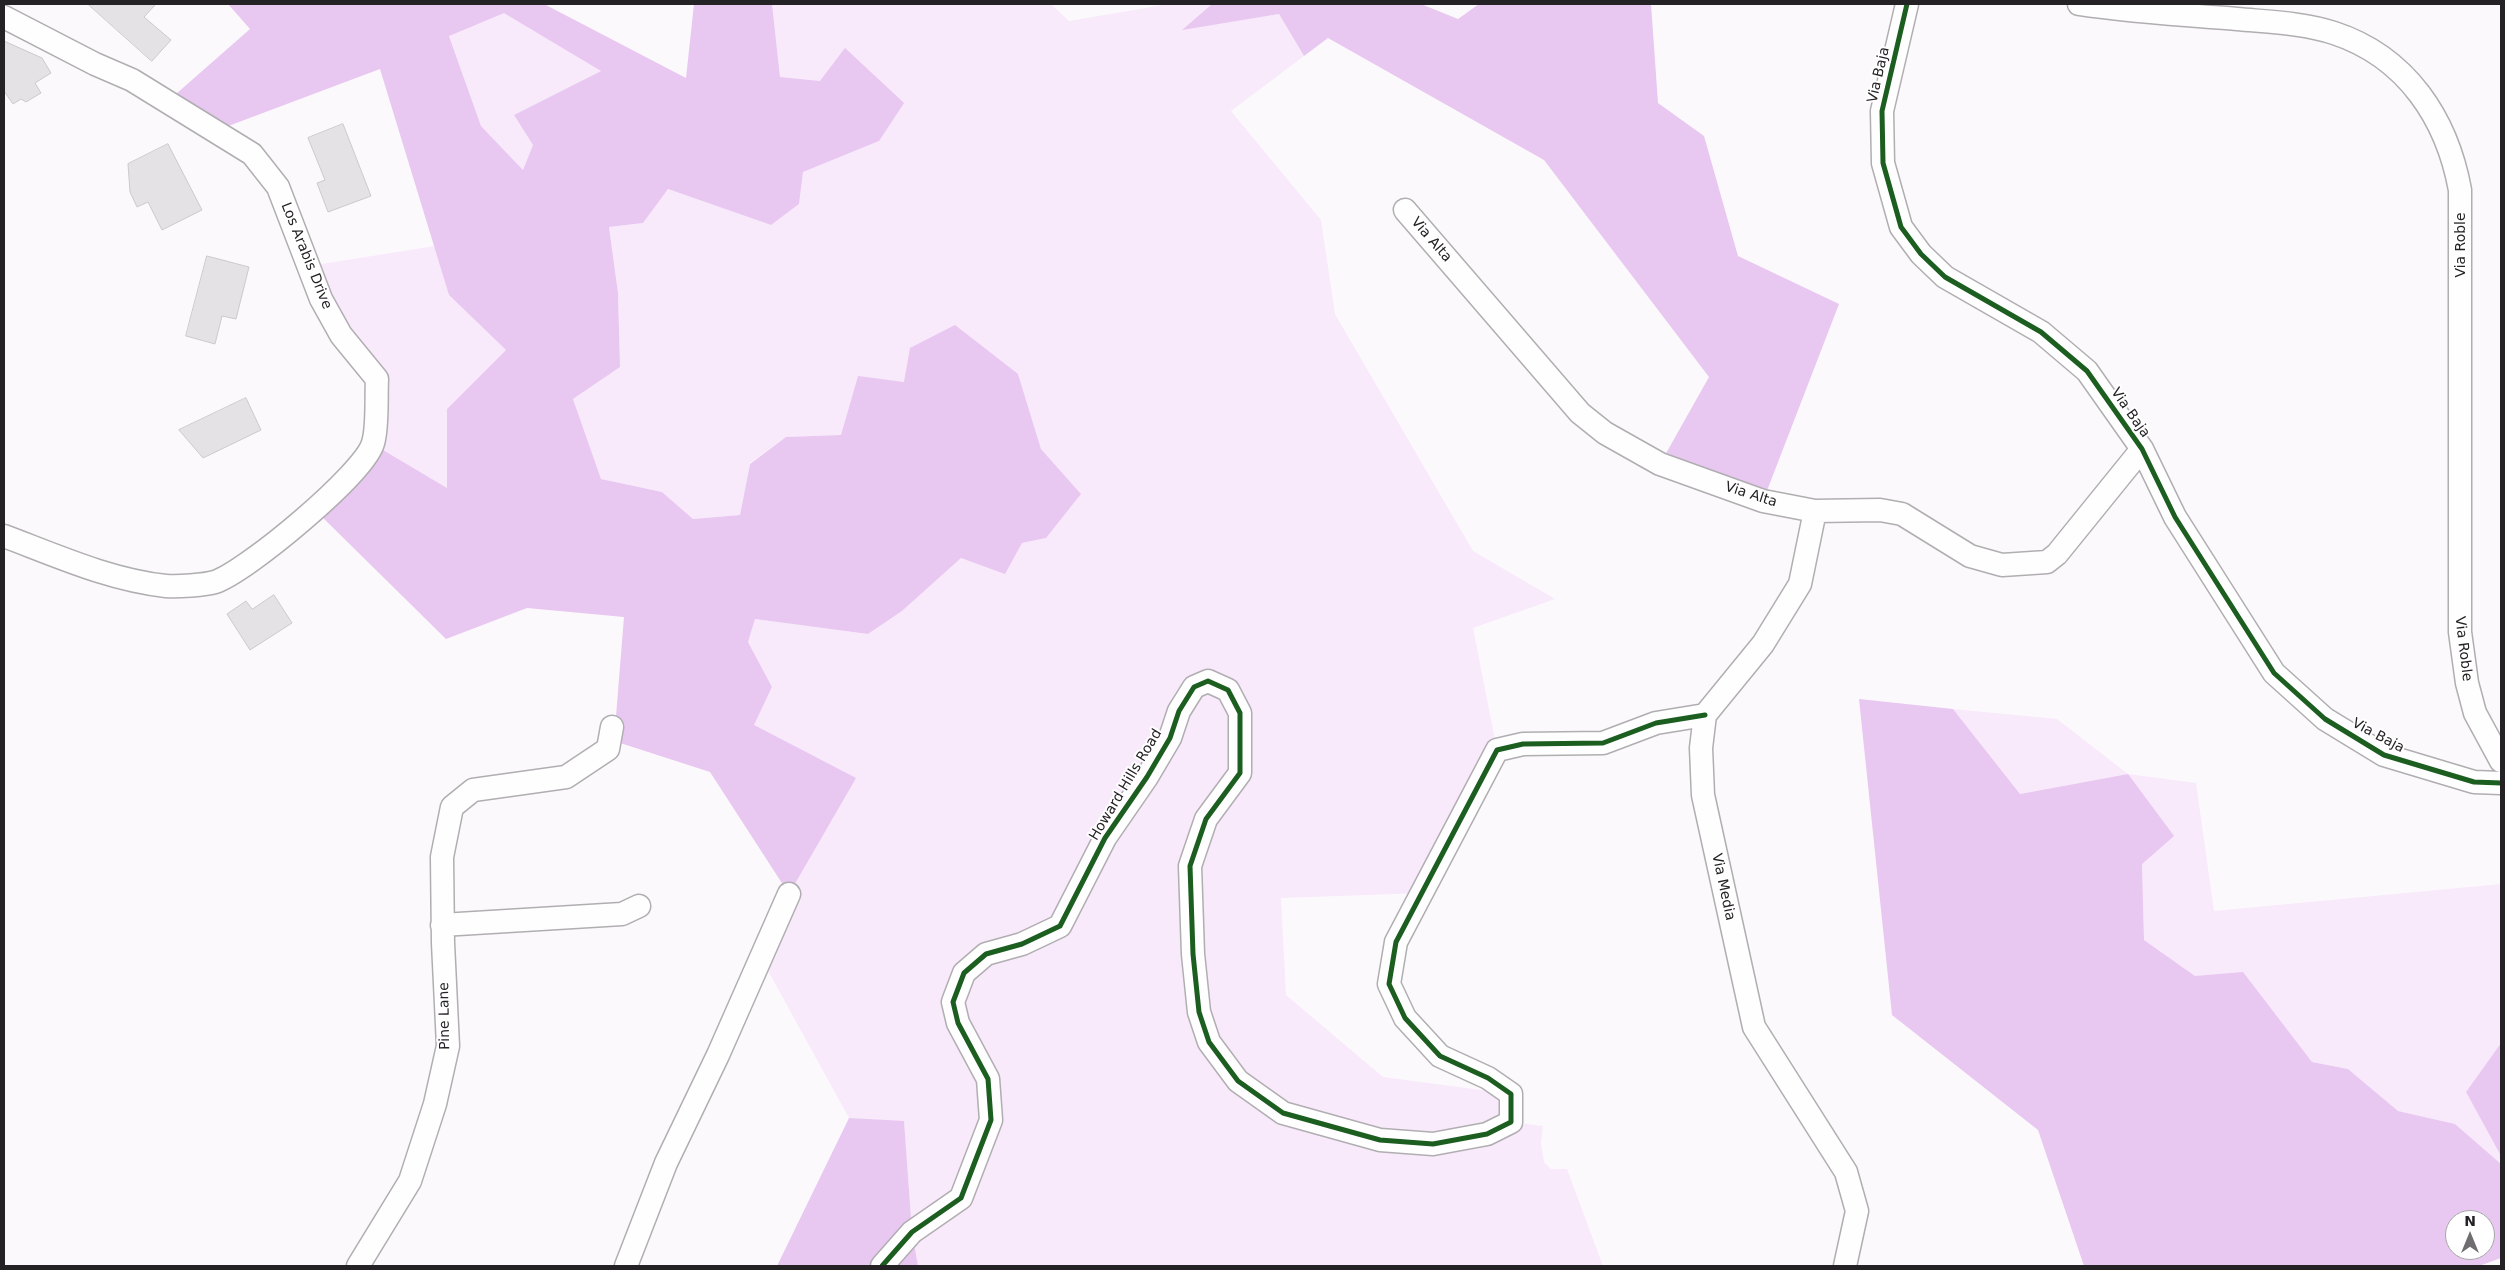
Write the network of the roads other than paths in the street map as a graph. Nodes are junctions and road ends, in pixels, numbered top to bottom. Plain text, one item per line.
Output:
1 (1907, 4) edge
2 (2079, 4) edge
3 (4, 17) edge
4 (1405, 210) dead end
5 (2142, 449) junction
6 (1814, 511) junction
7 (4, 536) edge
8 (1705, 716) junction
9 (612, 727) dead end
10 (2501, 761) edge
11 (2501, 783) edge
12 (789, 894) dead end
13 (639, 906) dead end
14 (442, 925) junction
15 (358, 1266) edge
16 (626, 1266) edge
17 (882, 1266) edge
18 (1844, 1266) edge

1 - 5 street, Via Baja
2 - 10 street, Via Roble
3 - 7 street, Los Arabis Drive
4 - 6 street, Via Alta
5 - 6 street, Via Alta
5 - 11 street, Via Baja
6 - 8 street
8 - 17 street, Howard Hills Road
8 - 18 street, Via Media
9 - 14 street, Pine Lane
12 - 16 street
13 - 14 street
14 - 15 street, Pine Lane

